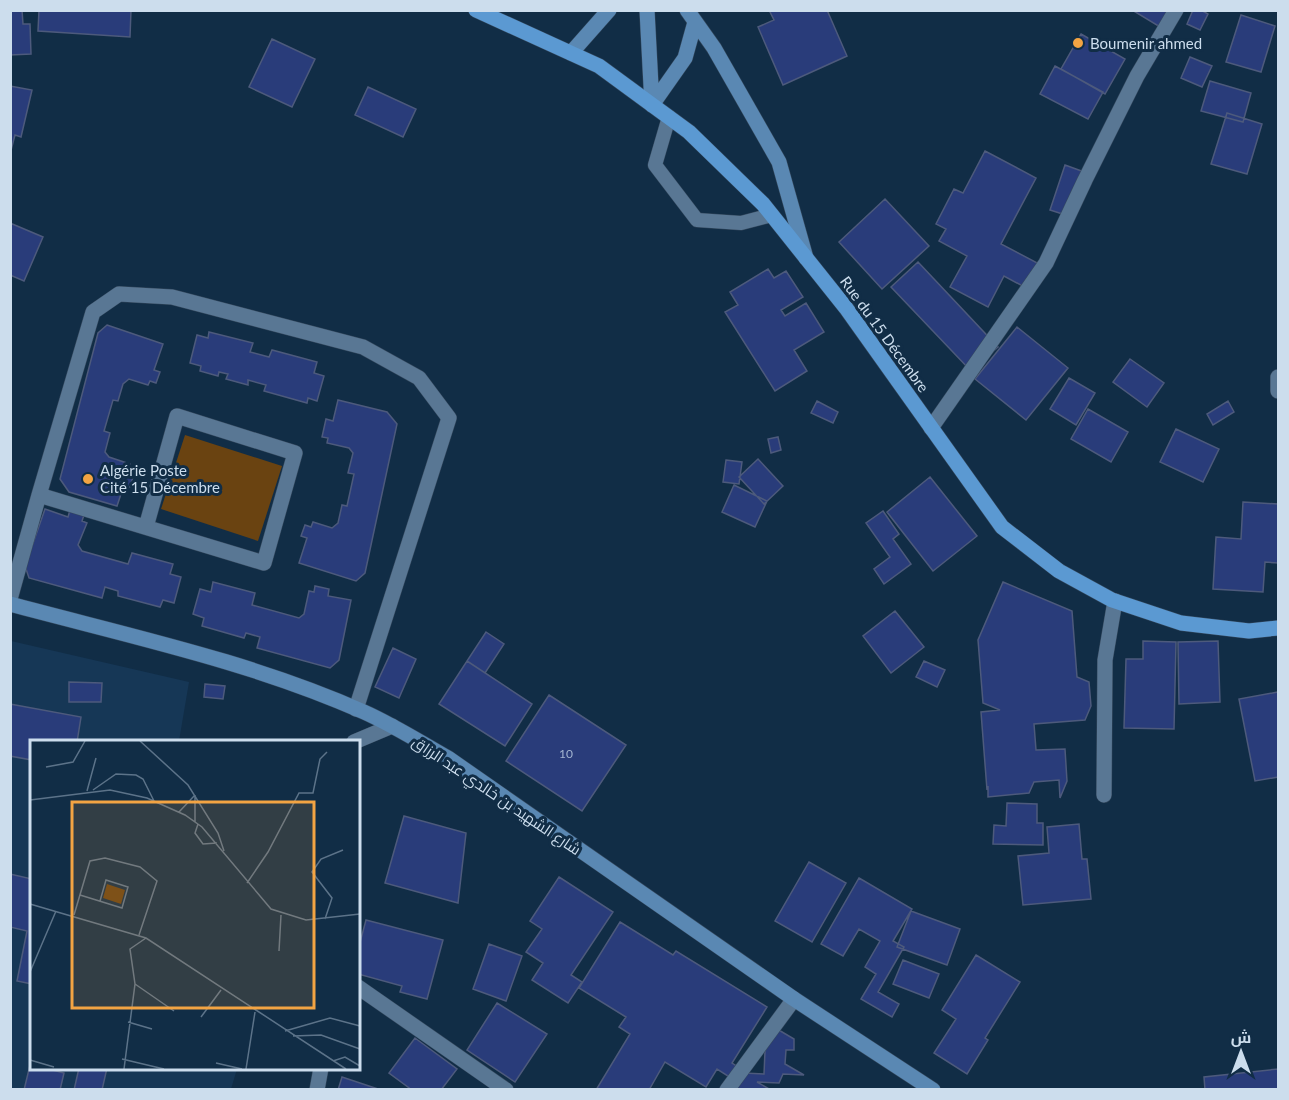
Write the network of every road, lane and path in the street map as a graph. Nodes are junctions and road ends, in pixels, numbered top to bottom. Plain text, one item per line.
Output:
1 (476, 10) edge
2 (609, 10) edge
3 (647, 10) edge
4 (1176, 10) edge
5 (691, 16) edge
6 (571, 53) junction
7 (652, 105) junction
8 (669, 117) junction
9 (772, 215) junction
10 (807, 258) junction
11 (1278, 377) edge
12 (1278, 391) edge
13 (930, 428) junction
14 (39, 495) junction
15 (146, 527) junction
16 (1115, 601) junction
17 (10, 602) edge
18 (1278, 628) edge
19 (356, 709) junction
20 (392, 726) junction
21 (357, 740) edge
22 (1104, 795) dead end
23 (360, 988) edge
24 (794, 999) junction
25 (321, 1070) edge
26 (317, 1089) edge
27 (506, 1089) edge
28 (727, 1089) edge
29 (933, 1089) edge

1 - 6 main road, Rue du 15 Décembre
2 - 6 main road
3 - 7 main road
4 - 13 street
5 - 7 main road
5 - 10 main road
6 - 7 main road, Rue du 15 Décembre
7 - 8 main road, Rue du 15 Décembre
8 - 9 main road, Rue du 15 Décembre
8 - 9 lane
9 - 10 main road, Rue du 15 Décembre
10 - 13 main road, Rue du 15 Décembre
11 - 12 street
13 - 16 main road, Rue du 15 Décembre
14 - 15 street
14 - 17 street
14 - 19 street
15 - 15 street
16 - 18 main road, Rue du 15 Décembre
16 - 22 street
17 - 19 main road, شارع الشهيد بن خالدي عبد الرزاق
19 - 20 main road, شارع الشهيد بن خالدي عبد الرزاق
20 - 21 street
20 - 24 main road, شارع الشهيد بن خالدي عبد الرزاق
23 - 27 street
24 - 28 street
24 - 29 main road, شارع الشهيد بن خالدي عبد الرزاق
25 - 26 street

